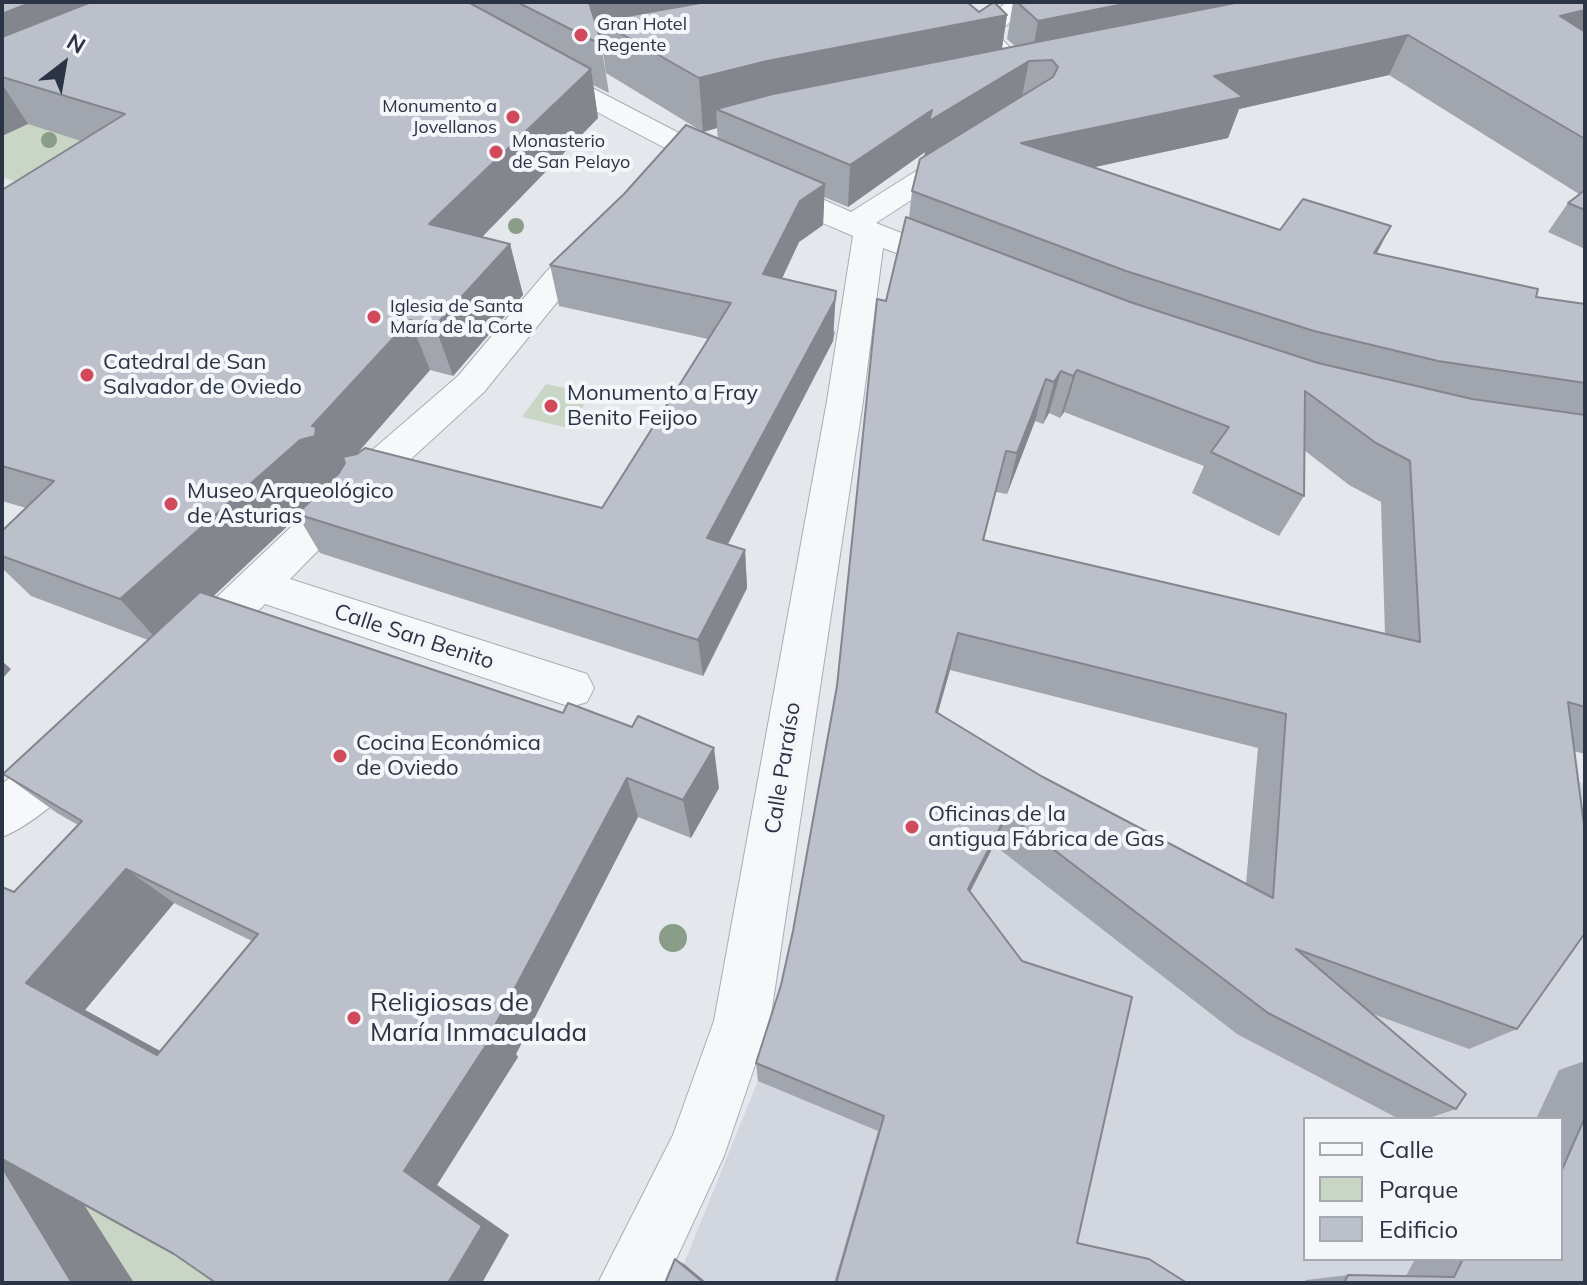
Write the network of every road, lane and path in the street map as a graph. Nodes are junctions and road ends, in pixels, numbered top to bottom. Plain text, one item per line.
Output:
1 (1022, 2) edge
2 (523, 58) edge
3 (993, 78) edge
4 (994, 134) edge
5 (726, 137) dead end
6 (686, 148) junction
7 (661, 174) edge
8 (617, 219) edge
9 (860, 229) junction
10 (988, 278) edge
11 (258, 585) junction
12 (169, 671) edge
13 (571, 688) dead end
14 (99, 733) edge
15 (2, 814) edge
16 (630, 1283) edge

1 - 3 street
2 - 6 street
4 - 9 street
5 - 6 street
6 - 7 street
6 - 9 street
8 - 11 street
9 - 10 street
9 - 16 street, Calle Paraíso
11 - 12 street
11 - 13 street, Calle San Benito
14 - 15 street

